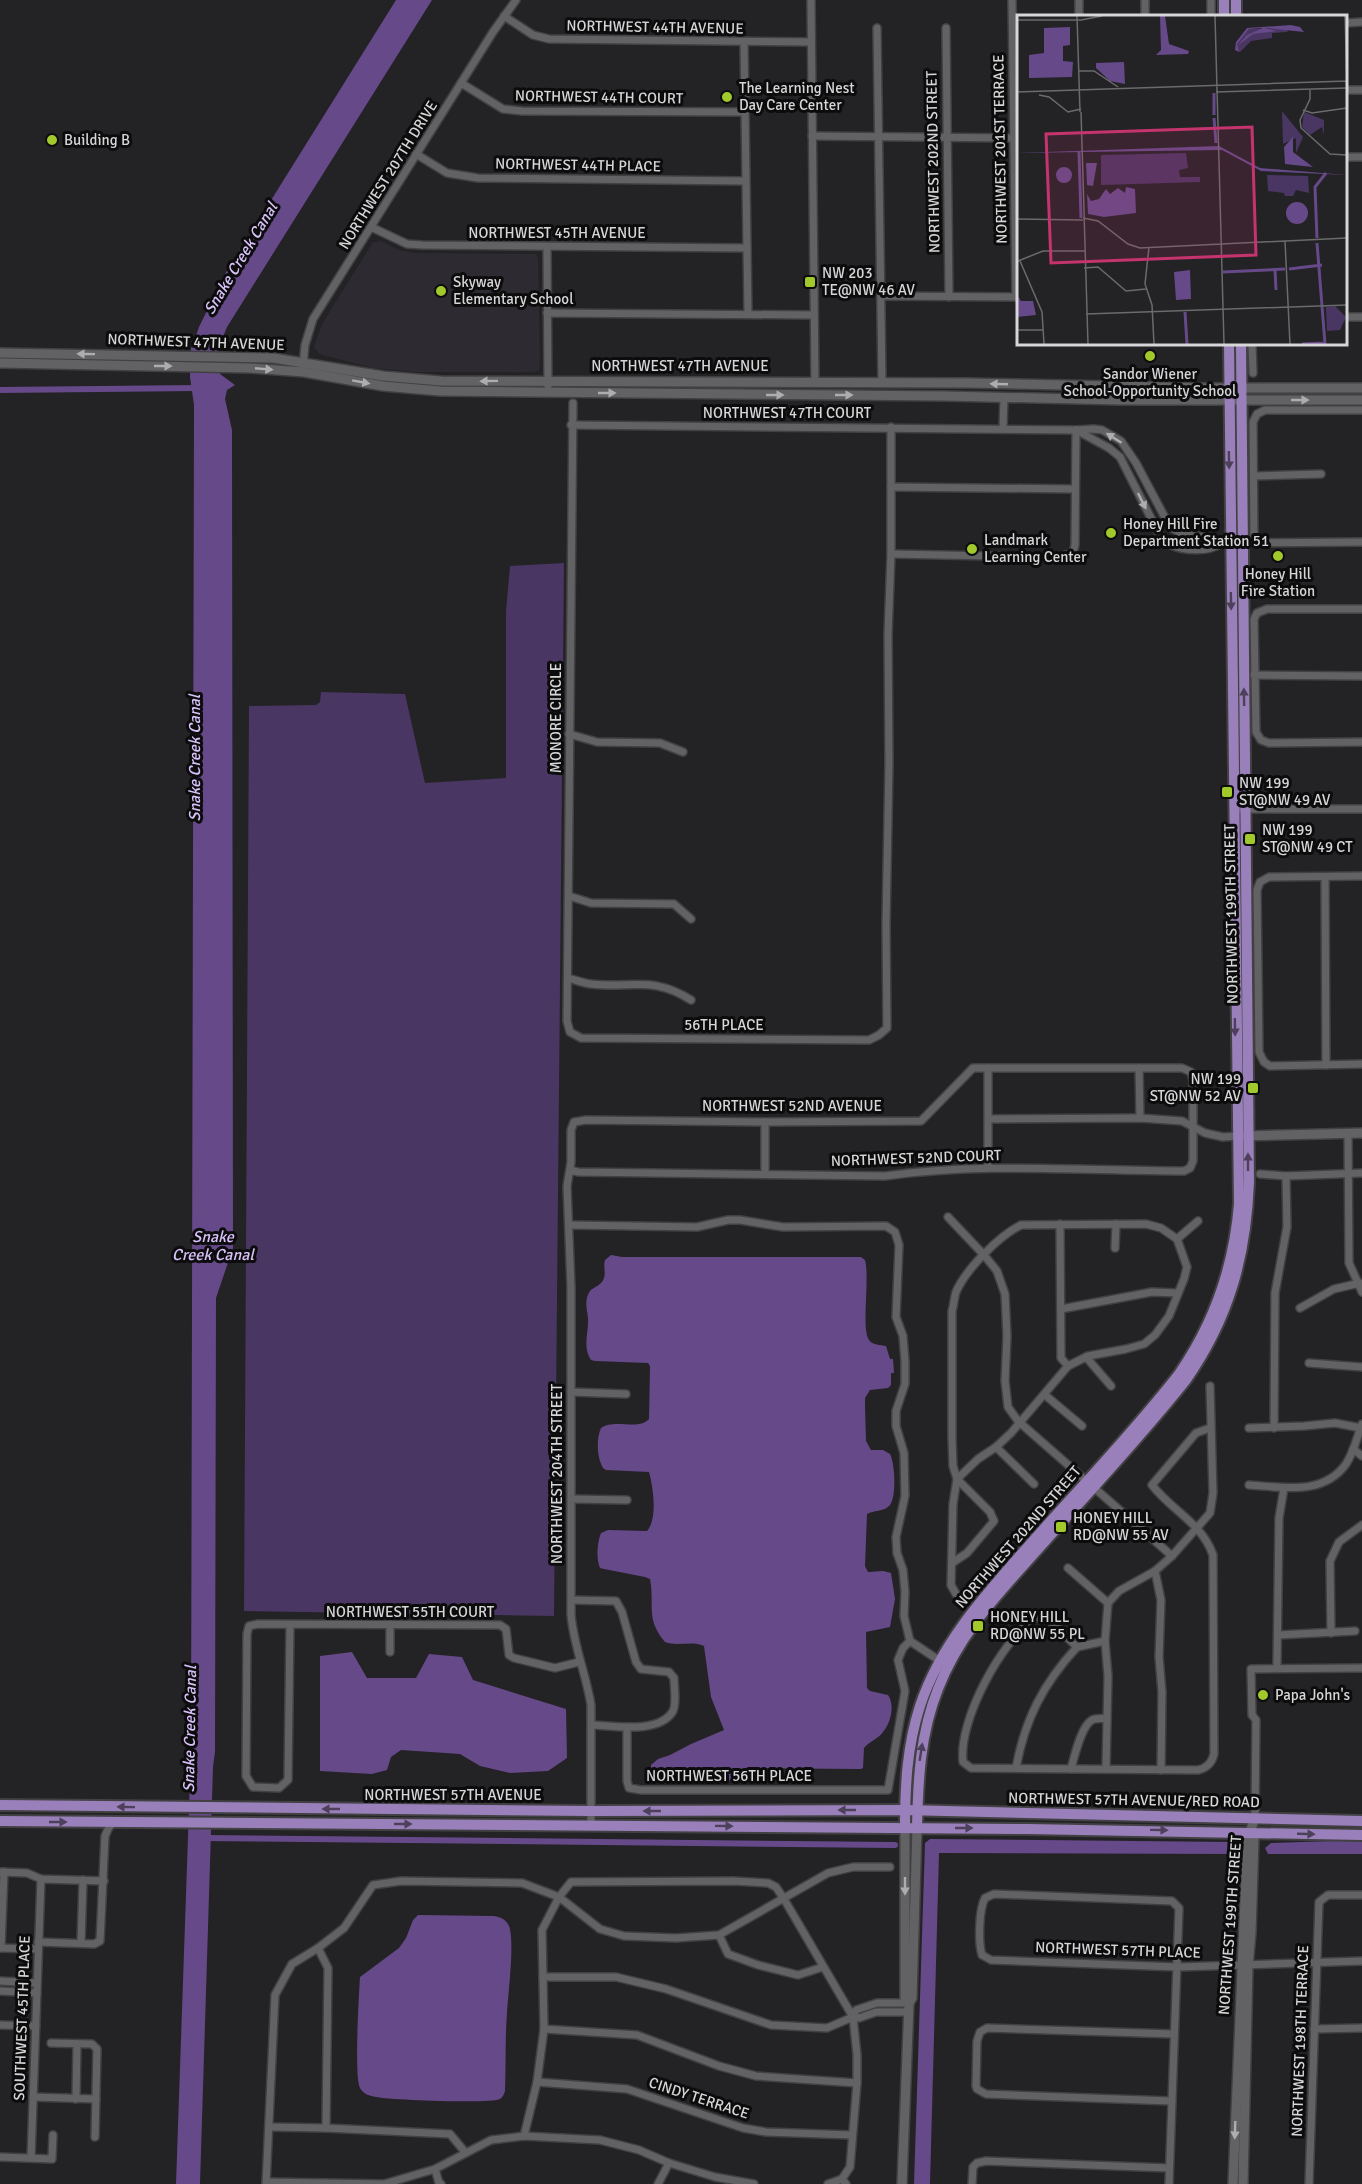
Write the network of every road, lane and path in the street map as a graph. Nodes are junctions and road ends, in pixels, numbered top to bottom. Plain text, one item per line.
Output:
1 (516, 0) edge
2 (811, 0) edge
3 (1012, 0) edge
4 (504, 16) junction
5 (1362, 22) edge
6 (1347, 23) edge
7 (877, 28) dead end
8 (946, 28) dead end
9 (744, 42) junction
10 (811, 42) junction
11 (461, 83) junction
12 (745, 112) junction
13 (812, 136) junction
14 (878, 137) junction
15 (947, 137) junction
16 (1013, 138) junction
17 (416, 154) junction
18 (745, 181) junction
19 (371, 227) junction
20 (547, 247) junction
21 (747, 248) junction
22 (881, 296) junction
23 (949, 297) junction
24 (1017, 297) edge
25 (547, 313) junction
26 (748, 314) junction
27 (814, 315) junction
28 (1228, 345) edge
29 (1241, 345) edge
30 (1252, 345) edge
31 (0, 353) edge
32 (186, 361) junction
33 (302, 361) junction
34 (0, 363) edge
35 (304, 372) junction
36 (1253, 373) dead end
37 (548, 380) junction
38 (815, 382) junction
39 (882, 383) junction
40 (1057, 386) junction
41 (1362, 387) edge
42 (1229, 388) junction
43 (1242, 388) junction
44 (548, 393) junction
45 (796, 395) junction
46 (892, 396) junction
47 (1004, 397) junction
48 (1039, 398) junction
49 (1362, 400) edge
50 (1228, 401) junction
51 (1242, 401) junction
52 (573, 403) dead end
53 (1362, 410) edge
54 (572, 425) junction
55 (891, 428) junction
56 (1003, 428) junction
57 (1076, 430) junction
58 (1136, 463) junction
59 (1126, 469) junction
60 (1322, 474) dead end
61 (1254, 476) junction
62 (891, 487) junction
63 (1075, 489) junction
64 (1184, 535) junction
65 (1254, 542) junction
66 (1362, 542) edge
67 (1226, 543) junction
68 (1242, 543) junction
69 (1180, 548) junction
70 (891, 554) junction
71 (1362, 609) edge
72 (1232, 674) junction
73 (1244, 674) junction
74 (1256, 676) junction
75 (1362, 676) edge
76 (569, 734) junction
77 (1362, 742) edge
78 (683, 752) dead end
79 (1245, 809) junction
80 (1362, 809) edge
81 (1233, 810) junction
82 (1362, 876) edge
83 (1325, 877) junction
84 (568, 896) junction
85 (690, 919) dead end
86 (1235, 969) junction
87 (1252, 969) junction
88 (568, 978) junction
89 (691, 1000) dead end
90 (570, 1032) joint
91 (1362, 1064) edge
92 (1326, 1065) junction
93 (988, 1068) junction
94 (1139, 1068) junction
95 (1140, 1118) junction
96 (989, 1119) junction
97 (574, 1122) joint
98 (765, 1122) junction
99 (1192, 1126) junction
100 (1348, 1133) junction
101 (1362, 1133) edge
102 (1243, 1136) junction
103 (988, 1167) junction
104 (570, 1170) junction
105 (1362, 1173) edge
106 (765, 1174) junction
107 (1260, 1174) dead end
108 (1347, 1174) junction
109 (1286, 1176) junction
110 (948, 1217) dead end
111 (1198, 1221) dead end
112 (1060, 1224) junction
113 (1116, 1224) junction
114 (570, 1225) junction
115 (1177, 1239) junction
116 (1115, 1248) dead end
117 (984, 1255) junction
118 (1360, 1283) edge
119 (1362, 1292) edge
120 (1178, 1293) junction
121 (1224, 1301) joint
122 (1299, 1308) dead end
123 (1061, 1309) junction
124 (1086, 1357) junction
125 (1309, 1364) dead end
126 (1068, 1366) junction
127 (1362, 1367) edge
128 (1111, 1386) dead end
129 (1210, 1386) dead end
130 (571, 1392) junction
131 (626, 1395) dead end
132 (1045, 1395) junction
133 (1018, 1421) junction
134 (1082, 1426) dead end
135 (1361, 1426) edge
136 (1210, 1428) junction
137 (1249, 1428) dead end
138 (1274, 1428) junction
139 (996, 1447) junction
140 (1353, 1449) junction
141 (1362, 1456) edge
142 (957, 1479) junction
143 (1034, 1484) dead end
144 (1090, 1484) junction
145 (1249, 1485) dead end
146 (1284, 1488) junction
147 (571, 1499) junction
148 (627, 1500) dead end
149 (1362, 1525) edge
150 (1197, 1528) junction
151 (1172, 1556) junction
152 (952, 1563) junction
153 (1068, 1568) dead end
154 (1155, 1571) junction
155 (956, 1594) dead end
156 (572, 1600) junction
157 (1108, 1603) junction
158 (390, 1624) junction
159 (290, 1625) junction
160 (1355, 1631) dead end
161 (1331, 1633) junction
162 (1278, 1635) junction
163 (910, 1641) junction
164 (1105, 1641) junction
165 (1077, 1647) junction
166 (390, 1652) dead end
167 (579, 1662) junction
168 (944, 1664) junction
169 (1277, 1664) dead end
170 (1362, 1668) edge
171 (1106, 1718) junction
172 (592, 1725) junction
173 (627, 1727) junction
174 (1016, 1768) junction
175 (1071, 1769) junction
176 (1106, 1769) junction
177 (1161, 1770) junction
178 (0, 1805) edge
179 (905, 1810) junction
180 (917, 1810) junction
181 (591, 1811) junction
182 (1255, 1818) junction
183 (0, 1821) edge
184 (1362, 1821) edge
185 (115, 1822) junction
186 (591, 1825) junction
187 (911, 1828) junction
188 (1252, 1832) junction
189 (1362, 1835) edge
190 (890, 1867) dead end
191 (2, 1872) edge
192 (41, 1879) junction
193 (83, 1880) junction
194 (104, 1881) junction
195 (1362, 1895) edge
196 (559, 1897) junction
197 (784, 1899) junction
198 (719, 1935) junction
199 (81, 1943) junction
200 (38, 1945) junction
201 (1, 1948) edge
202 (318, 1948) junction
203 (1317, 1961) junction
204 (1362, 1961) edge
205 (1245, 1966) junction
206 (823, 1967) junction
207 (1178, 1967) junction
208 (543, 1977) junction
209 (0, 1982) edge
210 (37, 1983) junction
211 (0, 1991) edge
212 (37, 1993) junction
213 (882, 2003) junction
214 (909, 2007) junction
215 (868, 2010) junction
216 (883, 2012) junction
217 (853, 2017) junction
218 (0, 2025) edge
219 (36, 2026) junction
220 (1362, 2028) edge
221 (544, 2029) junction
222 (1314, 2029) junction
223 (1174, 2034) junction
224 (51, 2043) dead end
225 (77, 2044) junction
226 (537, 2082) junction
227 (857, 2083) junction
228 (33, 2097) junction
229 (76, 2098) junction
230 (96, 2099) junction
231 (1171, 2101) junction
232 (269, 2127) junction
233 (326, 2128) junction
234 (53, 2135) dead end
235 (852, 2135) junction
236 (524, 2136) junction
237 (95, 2137) dead end
238 (465, 2152) junction
239 (0, 2157) edge
240 (31, 2158) junction
241 (669, 2163) junction
242 (1168, 2168) junction
243 (435, 2169) junction
244 (715, 2181) edge
245 (844, 2181) edge
246 (266, 2183) edge
247 (441, 2184) edge
248 (658, 2184) edge
249 (754, 2184) edge
250 (828, 2184) edge
251 (902, 2184) edge
252 (972, 2184) edge
253 (1169, 2184) edge
254 (1233, 2184) edge
255 (1243, 2184) edge
256 (1309, 2184) edge

1 - 4 street, NORTHWEST 207TH DRIVE
2 - 10 street
3 - 16 street, NORTHWEST 201ST TERRACE
4 - 9 street, NORTHWEST 44TH AVENUE
4 - 11 street, NORTHWEST 207TH DRIVE
5 - 6 street
7 - 14 street
8 - 15 street, NORTHWEST 202ND STREET
9 - 10 street, NORTHWEST 44TH AVENUE
9 - 12 street
10 - 13 street
11 - 12 street, NORTHWEST 44TH COURT
11 - 17 street, NORTHWEST 207TH DRIVE
12 - 18 street
13 - 14 street
13 - 27 street
14 - 15 street
14 - 22 street
15 - 16 street
15 - 23 street, NORTHWEST 202ND STREET
16 - 24 street, NORTHWEST 201ST TERRACE
17 - 18 street, NORTHWEST 44TH PLACE
17 - 19 street, NORTHWEST 207TH DRIVE
18 - 21 street
19 - 20 street, NORTHWEST 45TH AVENUE
19 - 33 street, NORTHWEST 207TH DRIVE
20 - 21 street, NORTHWEST 45TH AVENUE
20 - 25 street
21 - 26 street
22 - 23 street
22 - 39 street
23 - 24 street
25 - 26 street
25 - 37 street
26 - 27 street
27 - 38 street
28 - 42 main road, NORTHWEST 199TH STREET
29 - 43 main road, NORTHWEST 199TH STREET
30 - 36 street
32 -> 31 main road, NORTHWEST 47TH AVENUE
32 - 33 main road, NORTHWEST 47TH AVENUE
34 -> 32 main road, NORTHWEST 47TH AVENUE
32 -> 35 main road, NORTHWEST 47TH AVENUE
33 - 35 street, NORTHWEST 207TH DRIVE
37 -> 33 main road, NORTHWEST 47TH AVENUE
35 -> 44 main road, NORTHWEST 47TH AVENUE
37 - 38 main road, NORTHWEST 47TH AVENUE
37 - 44 street
38 - 39 main road, NORTHWEST 47TH AVENUE
38 - 45 main road
40 -> 39 main road, NORTHWEST 47TH AVENUE
39 - 46 main road
40 - 42 main road, NORTHWEST 47TH AVENUE
40 - 48 main road
41 - 43 main road, NORTHWEST 47TH AVENUE
42 - 43 main road, NORTHWEST 47TH AVENUE
42 - 50 main road, NORTHWEST 199TH STREET
43 - 51 main road, NORTHWEST 199TH STREET
44 -> 45 main road, NORTHWEST 47TH AVENUE
45 -> 46 main road, NORTHWEST 47TH AVENUE
46 - 47 main road, NORTHWEST 47TH AVENUE
47 - 48 main road, NORTHWEST 47TH AVENUE
47 - 56 street
48 - 50 main road, NORTHWEST 47TH AVENUE
51 -> 49 main road, NORTHWEST 47TH AVENUE
50 - 51 main road, NORTHWEST 47TH AVENUE
50 -> 67 main road, NORTHWEST 199TH STREET
51 - 68 main road, NORTHWEST 199TH STREET
52 - 54 street, MONORE CIRCLE
53 - 61 street
54 - 55 street, NORTHWEST 47TH COURT
54 - 76 street, MONORE CIRCLE
55 - 56 street, NORTHWEST 47TH COURT
55 - 62 street
56 - 57 street, NORTHWEST 47TH COURT
58 -> 57 street, NORTHWEST 47TH COURT
57 - 59 street
57 - 63 street
58 - 59 street
58 - 64 street, NORTHWEST 47TH COURT
59 -> 69 street
60 - 61 street
61 - 65 street
62 - 63 street
62 - 70 street
63 - 70 street
64 - 67 street
64 - 69 street
65 - 66 street
65 - 68 street
67 - 68 street
67 - 69 street
67 -> 72 main road, NORTHWEST 199TH STREET
68 - 73 main road, NORTHWEST 199TH STREET
70 - 90 street, 56TH PLACE
71 - 74 street
72 - 73 street
72 - 81 main road, NORTHWEST 199TH STREET
73 - 74 street
79 -> 73 main road, NORTHWEST 199TH STREET
74 - 75 street
74 - 77 street
76 - 78 street
76 - 84 street, MONORE CIRCLE
79 - 80 street
79 - 81 street
79 - 87 main road, NORTHWEST 199TH STREET
81 - 86 main road, NORTHWEST 199TH STREET
82 - 83 street
83 - 87 street
83 - 92 street
84 - 85 street
84 - 88 street, MONORE CIRCLE
86 - 87 street
86 -> 102 main road, NORTHWEST 199TH STREET
87 - 92 street
87 - 102 main road, NORTHWEST 199TH STREET
88 - 89 street
88 - 90 street, MONORE CIRCLE
91 - 92 street
93 - 94 street
93 - 96 street
93 - 98 street, NORTHWEST 52ND AVENUE
94 - 95 street
94 - 99 street
95 - 96 street
95 - 99 street
96 - 103 street
97 - 98 street, NORTHWEST 52ND AVENUE
97 - 104 street, NORTHWEST 204TH STREET
98 - 106 street
99 - 102 street
99 - 103 street, NORTHWEST 52ND COURT
100 - 101 main road
100 - 102 main road
100 - 108 street
102 - 121 main road, NORTHWEST 199TH STREET
103 - 106 street, NORTHWEST 52ND COURT
104 - 106 street, NORTHWEST 52ND COURT
104 - 114 street, NORTHWEST 204TH STREET
105 - 108 street
107 - 109 street
108 - 109 street
108 - 118 street
109 - 138 street
110 - 117 street
111 - 115 street
112 - 113 street
112 - 117 street
112 - 123 street
113 - 115 street
113 - 116 street
114 - 130 street, NORTHWEST 204TH STREET
114 - 163 street
115 - 120 street
117 - 133 street
117 - 142 street
118 - 119 street
118 - 122 street
120 - 123 street
120 - 124 street
121 - 144 main road, NORTHWEST 202ND STREET
123 - 126 street
124 - 126 street
124 - 128 street
125 - 127 street
126 - 132 street
129 - 136 street
130 - 131 street
130 - 147 street, NORTHWEST 204TH STREET
132 - 133 street
132 - 134 street
133 - 139 street
133 - 144 street
135 - 138 street
135 - 140 street
136 - 150 street
136 - 150 street
137 - 138 street
139 - 142 street
139 - 143 street
140 - 141 street
140 - 146 street
142 - 152 street
142 - 152 street
144 - 151 street
144 - 168 main road, NORTHWEST 202ND STREET
145 - 146 street
146 - 162 street
147 - 148 street
147 - 156 street, NORTHWEST 204TH STREET
149 - 161 street
150 - 151 street
150 - 177 street
151 - 154 street
152 - 155 street
153 - 157 street
154 - 157 street
154 - 177 street
156 - 167 street, NORTHWEST 204TH STREET
156 - 173 street
157 - 164 street
158 - 159 street, NORTHWEST 55TH COURT
158 - 166 street
158 - 167 street, NORTHWEST 55TH COURT
159 - 159 street, NORTHWEST 55TH COURT
160 - 161 street
161 - 162 street
162 - 169 street
163 - 168 street
163 - 173 street, NORTHWEST 56TH PLACE
164 - 165 street
164 - 171 street
165 - 174 street
165 - 174 street
167 - 172 street, NORTHWEST 204TH STREET
168 - 179 main road, NORTHWEST 202ND STREET
180 -> 168 main road, NORTHWEST 202ND STREET
170 - 182 street
171 - 175 street
171 - 176 street
172 - 173 street
172 - 181 street, NORTHWEST 204TH STREET
174 - 175 street
175 - 176 street
176 - 177 street
181 -> 178 main road, NORTHWEST 57TH AVENUE
179 - 180 main road, NORTHWEST 57TH AVENUE/RED ROAD
179 -> 181 main road, NORTHWEST 57TH AVENUE
179 - 187 main road, NORTHWEST 202ND STREET
180 - 182 main road, NORTHWEST 57TH AVENUE/RED ROAD
180 - 187 main road, NORTHWEST 202ND STREET
181 - 186 street, NORTHWEST 204TH STREET
182 - 184 main road, NORTHWEST 57TH AVENUE/RED ROAD
182 - 188 main road, NORTHWEST 199TH STREET
183 -> 185 main road, NORTHWEST 57TH AVENUE
185 -> 186 main road, NORTHWEST 57TH AVENUE
185 - 194 street
186 -> 187 main road, NORTHWEST 57TH AVENUE
187 -> 188 main road, NORTHWEST 57TH AVENUE/RED ROAD
187 - 214 main road, NORTHWEST 202ND STREET
188 -> 189 main road, NORTHWEST 57TH AVENUE/RED ROAD
188 - 205 main road, NORTHWEST 199TH STREET
190 - 197 street
191 - 192 street
191 - 201 street
192 - 193 street
192 - 200 street, SOUTHWEST 45TH PLACE
193 - 194 street
193 - 199 street
194 - 199 street
195 - 203 street, NORTHWEST 198TH TERRACE
196 - 197 street
196 - 198 street
196 - 202 street
196 - 208 street
197 - 198 street
197 - 206 street
198 - 206 street
199 - 200 street
200 - 201 street
200 - 210 street, SOUTHWEST 45TH PLACE
202 - 232 street
202 - 233 street
203 - 204 street, NORTHWEST 57TH PLACE
203 - 205 street, NORTHWEST 57TH PLACE
203 - 222 street, NORTHWEST 198TH TERRACE
205 - 207 street, NORTHWEST 57TH PLACE
205 -> 254 main road, NORTHWEST 199TH STREET
205 - 255 main road, NORTHWEST 199TH STREET
206 - 217 street
207 - 207 street, NORTHWEST 57TH PLACE
207 - 223 street
208 - 217 street
208 - 221 street
209 - 210 street
210 - 212 street, SOUTHWEST 45TH PLACE
211 - 212 street
212 - 219 street, SOUTHWEST 45TH PLACE
213 - 214 street
213 - 215 street
213 - 216 street
214 - 216 street
214 - 251 main road, NORTHWEST 202ND STREET
215 - 216 street
215 - 217 street
217 - 227 street
218 - 219 street
219 - 228 street, SOUTHWEST 45TH PLACE
220 - 222 street
221 - 226 street
221 - 227 street
222 - 256 street, NORTHWEST 198TH TERRACE
223 - 231 street
223 - 231 street
224 - 225 street
225 - 229 street
225 - 230 street
226 - 235 street, CINDY TERRACE
226 - 236 street
227 - 235 street
228 - 229 street
228 - 240 street, SOUTHWEST 45TH PLACE
229 - 230 street
230 - 237 street
231 - 242 street
232 - 233 street
232 - 246 street
233 - 238 street
234 - 240 street
235 - 245 street
236 - 238 street
236 - 241 street
238 - 243 street
239 - 240 street
241 - 244 street
241 - 248 street
242 - 252 street
242 - 253 street
243 - 246 street
243 - 247 street
244 - 249 street
245 - 250 street

